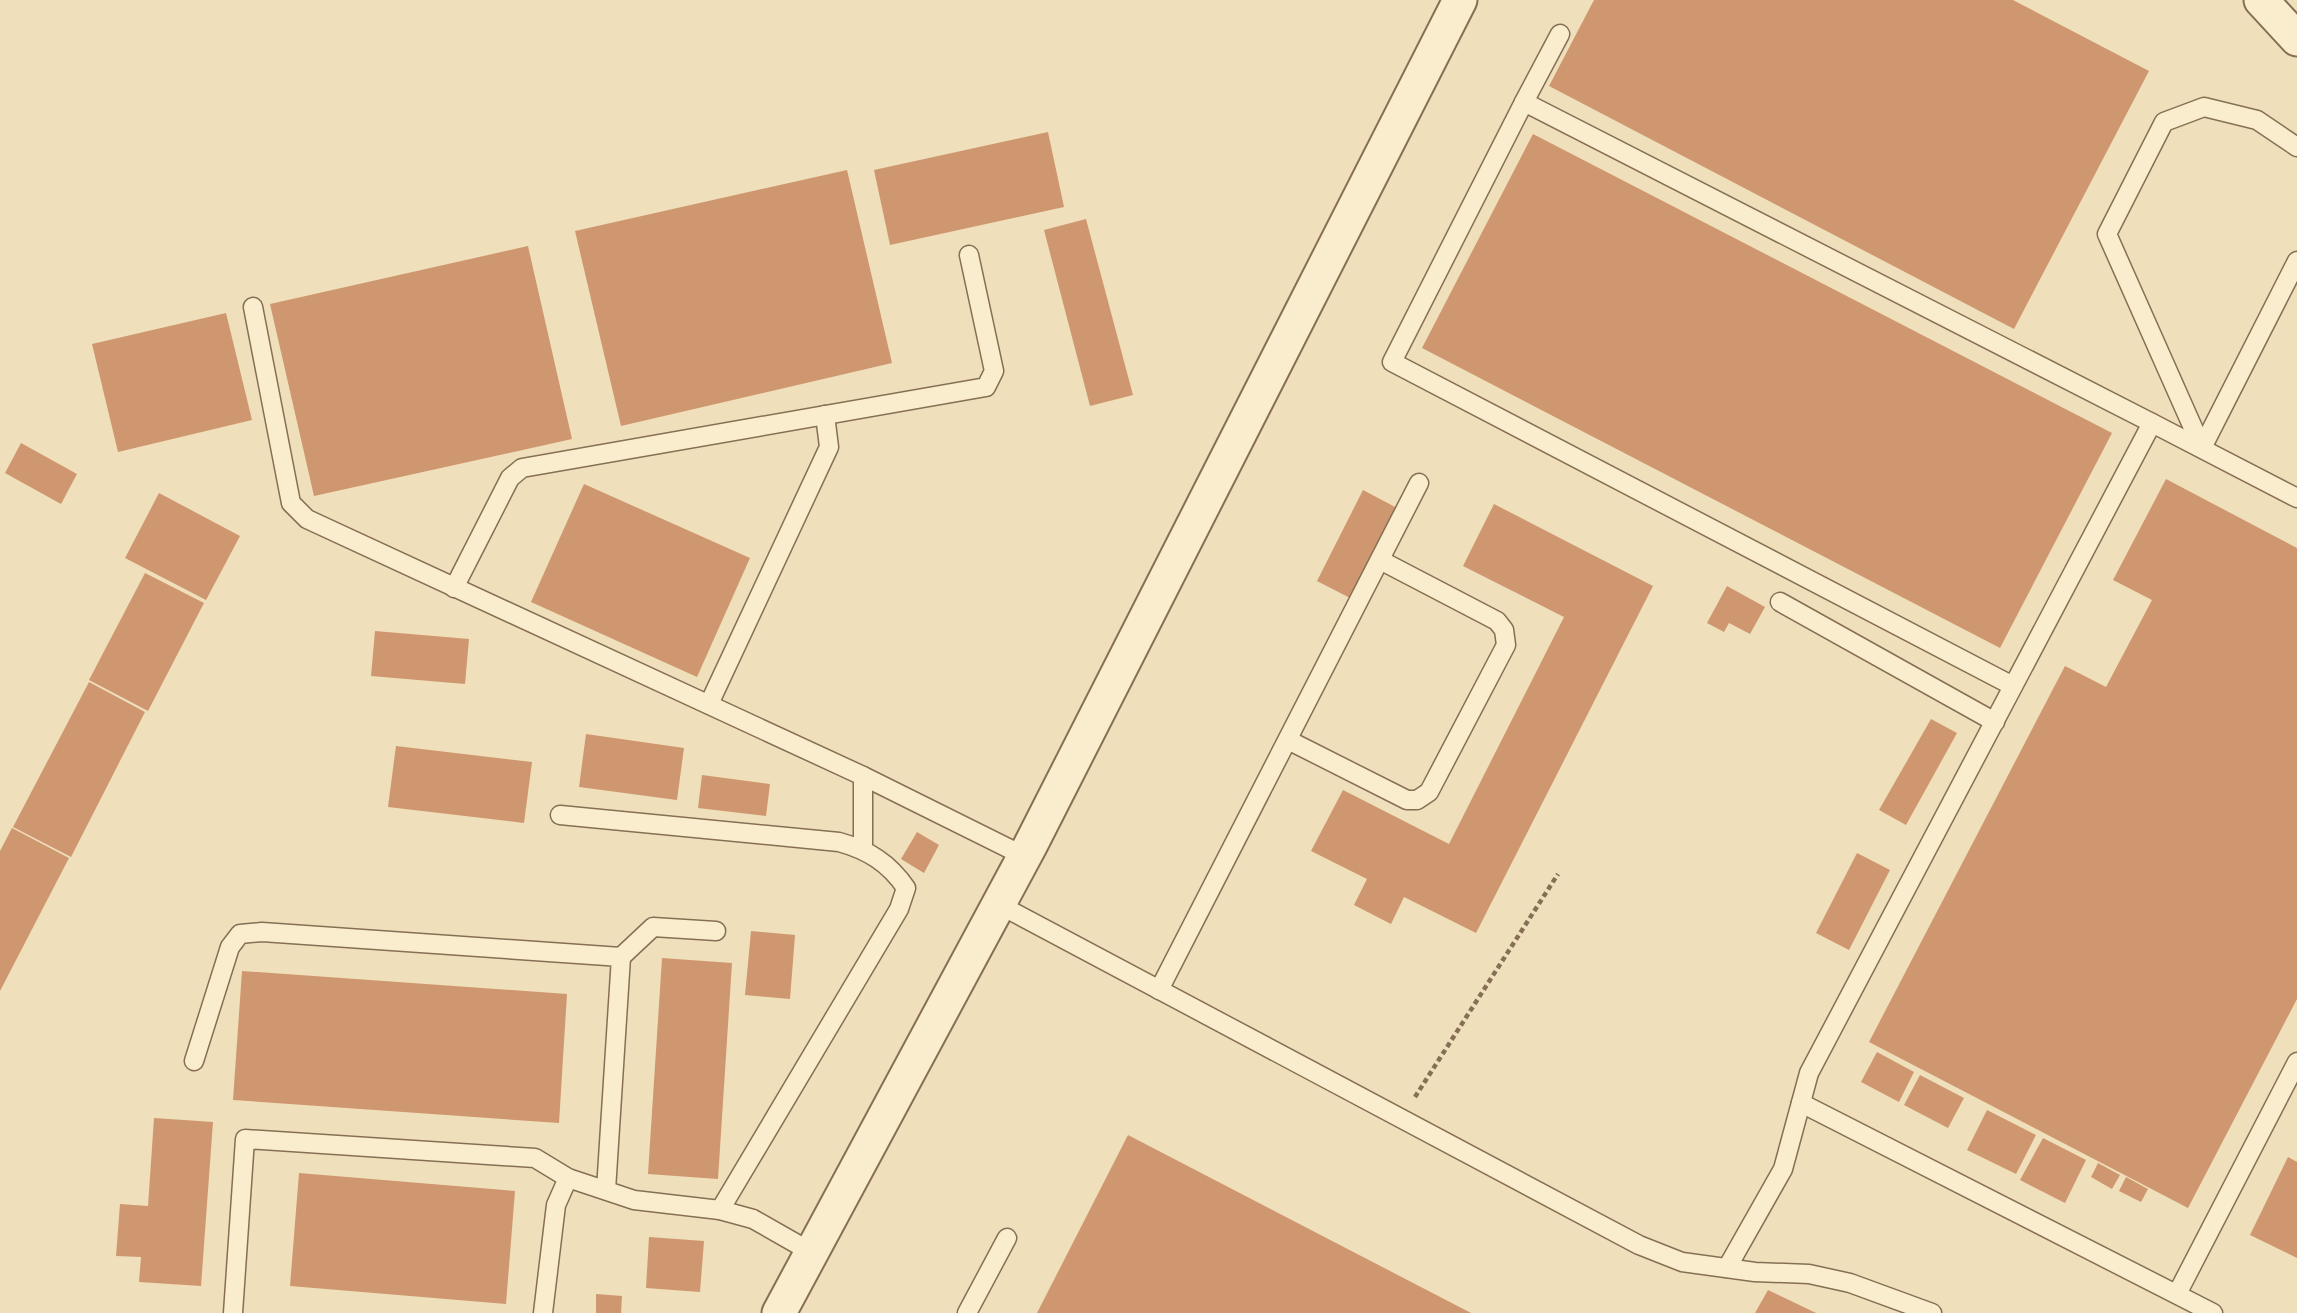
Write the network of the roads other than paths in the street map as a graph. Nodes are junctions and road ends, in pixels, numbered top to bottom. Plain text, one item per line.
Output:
1 (1460, 0) edge
2 (2261, 0) edge
3 (1560, 34) dead end
4 (2297, 39) edge
5 (1524, 102) junction
6 (2297, 147) edge
7 (969, 255) dead end
8 (2297, 261) edge
9 (253, 307) dead end
10 (825, 415) junction
11 (2152, 423) junction
12 (2202, 448) junction
13 (1419, 483) dead end
14 (2297, 498) edge
15 (1380, 560) junction
16 (454, 588) junction
17 (1780, 602) dead end
18 (2013, 686) junction
19 (709, 704) junction
20 (1995, 722) junction
21 (1288, 740) junction
22 (863, 776) junction
23 (561, 815) dead end
24 (863, 848) junction
25 (1024, 856) junction
26 (998, 904) junction
27 (716, 931) dead end
28 (621, 957) junction
29 (1159, 990) junction
30 (194, 1061) dead end
31 (2297, 1062) edge
32 (1801, 1103) junction
33 (568, 1178) junction
34 (606, 1190) junction
35 (720, 1210) junction
36 (1007, 1238) dead end
37 (811, 1252) junction
38 (1727, 1268) junction
39 (2177, 1294) junction
40 (233, 1313) edge
41 (543, 1313) edge
42 (779, 1313) edge
43 (967, 1313) edge
44 (1932, 1313) edge
45 (2213, 1313) edge

1 - 25 street
2 - 4 street
3 - 5 lane
5 - 11 lane
5 - 18 lane
6 - 12 lane
7 - 10 lane
8 - 12 lane
9 - 16 lane
10 - 16 lane
10 - 19 lane
11 - 12 lane
11 - 18 lane
12 - 14 lane
13 - 15 lane
15 - 21 lane
15 - 21 lane
16 - 19 lane
17 - 20 lane
18 - 20 lane
19 - 22 lane
20 - 32 lane
21 - 29 lane
22 - 24 lane
22 - 25 lane
23 - 24 lane
24 - 35 lane
25 - 26 street
26 - 29 lane
26 - 37 street
27 - 28 lane
28 - 30 lane
28 - 34 lane
29 - 38 lane
31 - 39 lane
32 - 38 lane
32 - 39 lane
33 - 34 lane
33 - 40 lane
33 - 41 lane
34 - 35 lane
35 - 37 lane
36 - 43 lane
37 - 42 street
38 - 44 lane
39 - 45 lane

